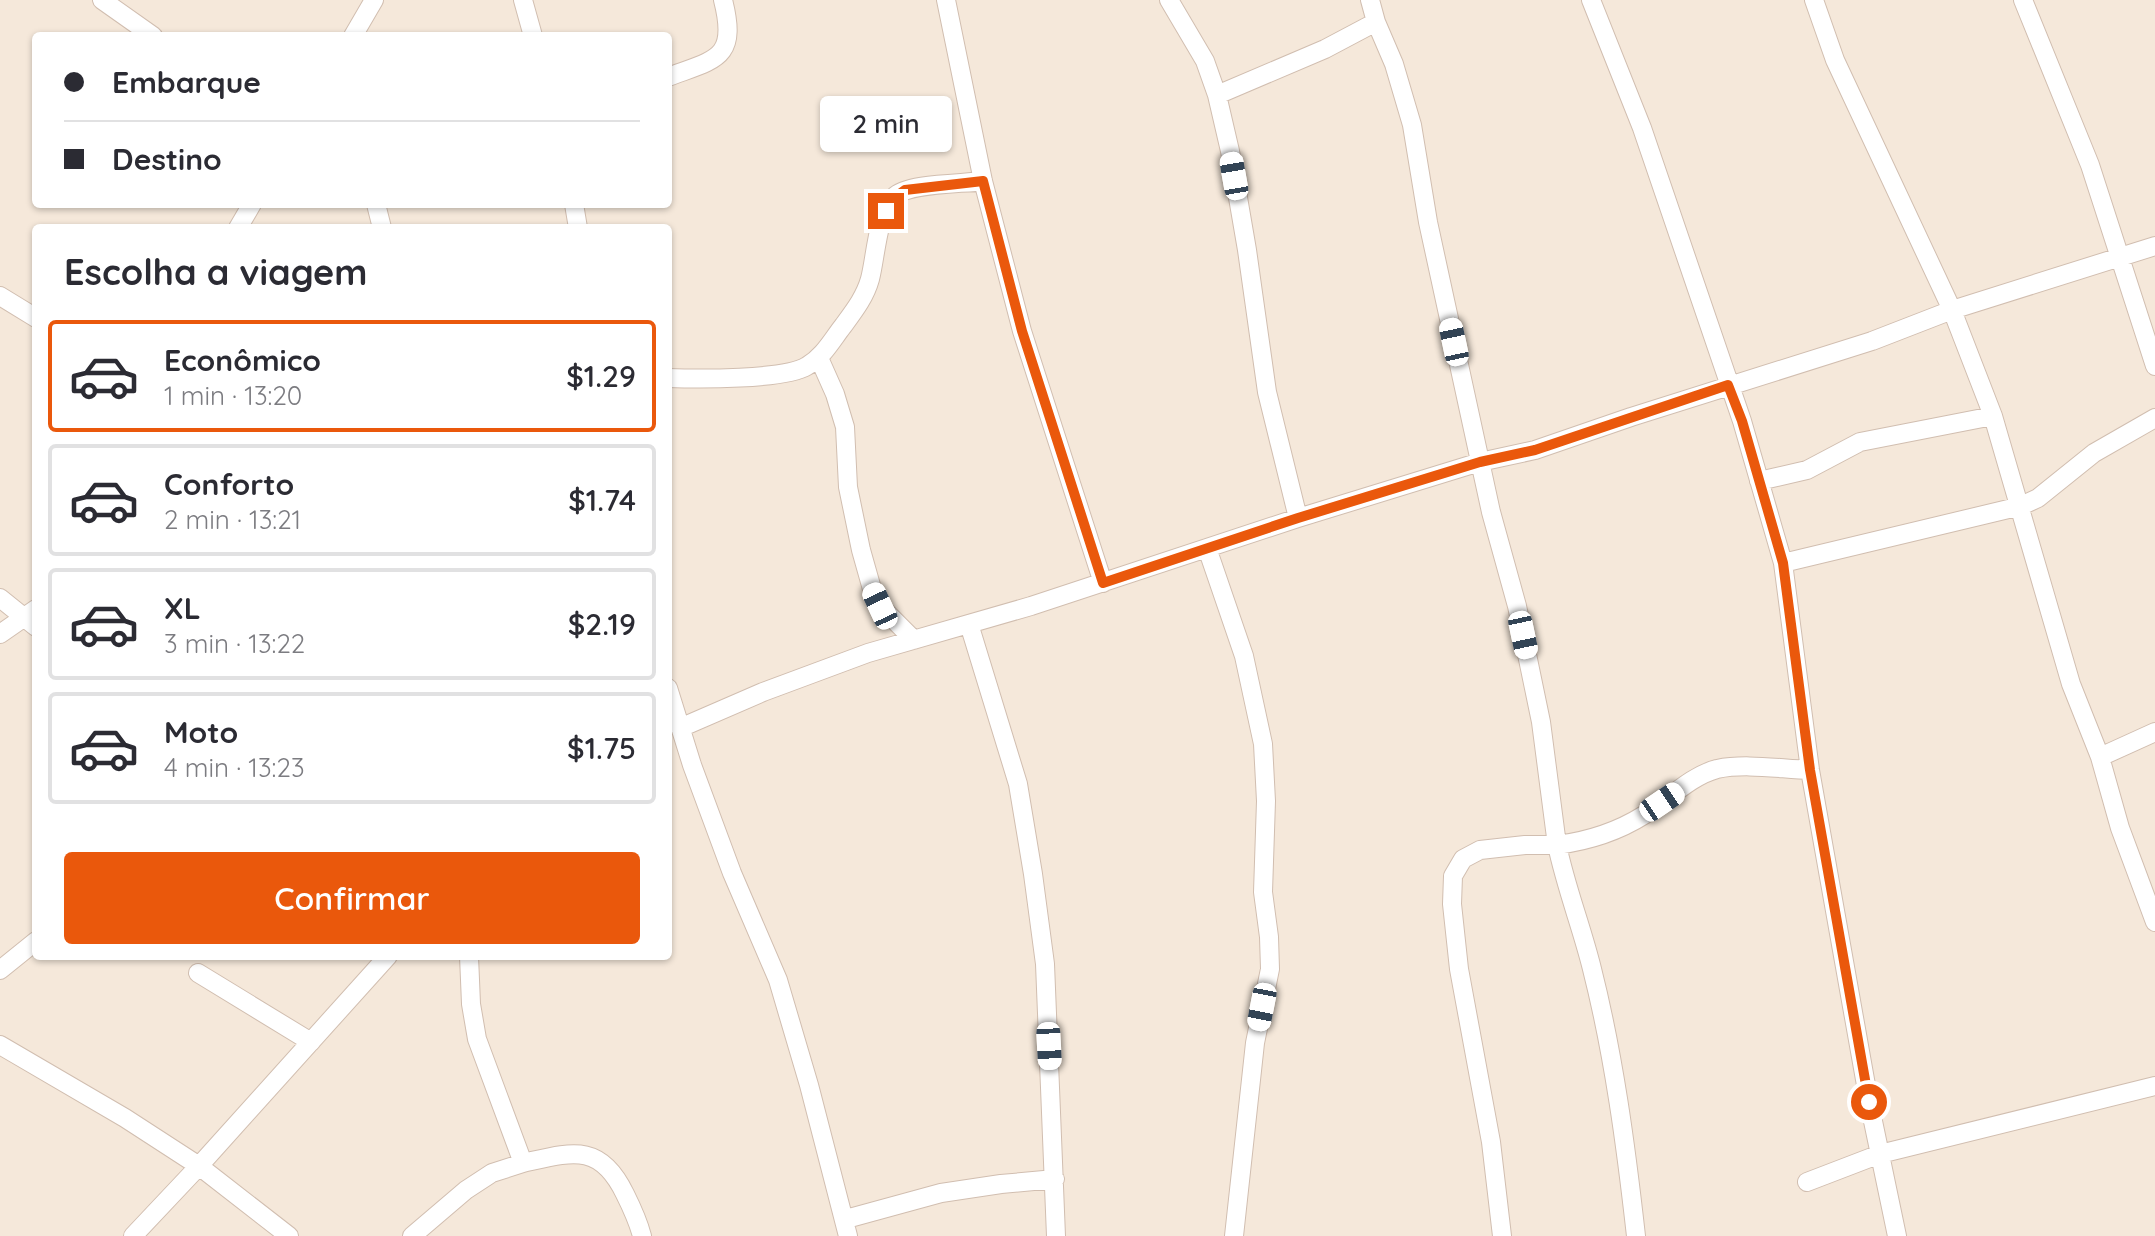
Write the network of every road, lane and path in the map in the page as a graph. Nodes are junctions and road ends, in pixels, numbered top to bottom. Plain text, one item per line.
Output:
1 (102, 0) edge
2 (374, 0) edge
3 (523, 0) edge
4 (723, 0) edge
5 (946, 0) edge
6 (1169, 0) edge
7 (1370, 0) edge
8 (1591, 0) edge
9 (1814, 0) edge
10 (2023, 0) edge
11 (1376, 22) junction
12 (147, 32) edge
13 (355, 32) edge
14 (532, 32) edge
15 (672, 75) edge
16 (1217, 95) junction
17 (983, 181) junction
18 (2155, 246) edge
19 (2121, 258) junction
20 (0, 296) edge
21 (1952, 310) junction
22 (32, 316) edge
23 (819, 358) junction
24 (2155, 366) edge
25 (672, 378) edge
26 (1728, 385) junction
27 (1993, 416) junction
28 (2155, 418) edge
29 (1480, 462) junction
30 (1759, 481) junction
31 (2021, 506) junction
32 (1298, 518) junction
33 (1207, 548) junction
34 (1783, 563) junction
35 (1103, 583) junction
36 (0, 598) edge
37 (32, 618) edge
38 (969, 624) junction
39 (0, 634) edge
40 (914, 640) junction
41 (672, 701) edge
42 (680, 728) junction
43 (2155, 732) edge
44 (2100, 757) junction
45 (1810, 770) junction
46 (1557, 845) junction
47 (2155, 922) edge
48 (32, 944) edge
49 (384, 960) edge
50 (469, 960) edge
51 (0, 970) edge
52 (198, 973) dead end
53 (311, 1042) junction
54 (0, 1045) edge
55 (2155, 1086) edge
56 (1880, 1154) junction
57 (523, 1163) junction
58 (199, 1166) junction
59 (1055, 1179) junction
60 (1807, 1182) dead end
61 (847, 1227) edge
62 (421, 1233) edge
63 (133, 1236) edge
64 (289, 1236) edge
65 (642, 1236) edge
66 (1056, 1236) edge
67 (1234, 1236) edge
68 (1502, 1236) edge
69 (1636, 1236) edge
70 (1897, 1236) edge

1 - 12 street
2 - 13 street
3 - 14 street
4 - 15 street
5 - 17 street
6 - 16 street
7 - 11 street
8 - 26 street
9 - 21 street
10 - 19 street
11 - 16 street
11 - 29 street
16 - 32 street
17 - 23 street
17 - 35 street
18 - 19 street
19 - 21 street
19 - 24 street
20 - 22 street
21 - 26 street
21 - 27 street
23 - 25 street
23 - 40 street
26 - 29 street
26 - 30 street
27 - 30 street
27 - 31 street
28 - 31 street
29 - 32 street
29 - 46 street
30 - 34 street
31 - 34 street
31 - 44 street
32 - 33 street
33 - 35 street
33 - 67 street
34 - 45 street
35 - 38 street
36 - 37 street
37 - 39 street
38 - 40 street
38 - 59 street
40 - 42 street
41 - 42 street
42 - 61 street
43 - 44 street
44 - 47 street
45 - 46 street
45 - 56 street
46 - 68 street
46 - 69 street
48 - 51 street
49 - 53 street
50 - 57 street
52 - 53 street
53 - 58 street
54 - 58 street
55 - 56 street
56 - 60 street
56 - 70 street
57 - 62 street
57 - 65 street
58 - 63 street
58 - 64 street
59 - 61 street
59 - 66 street

